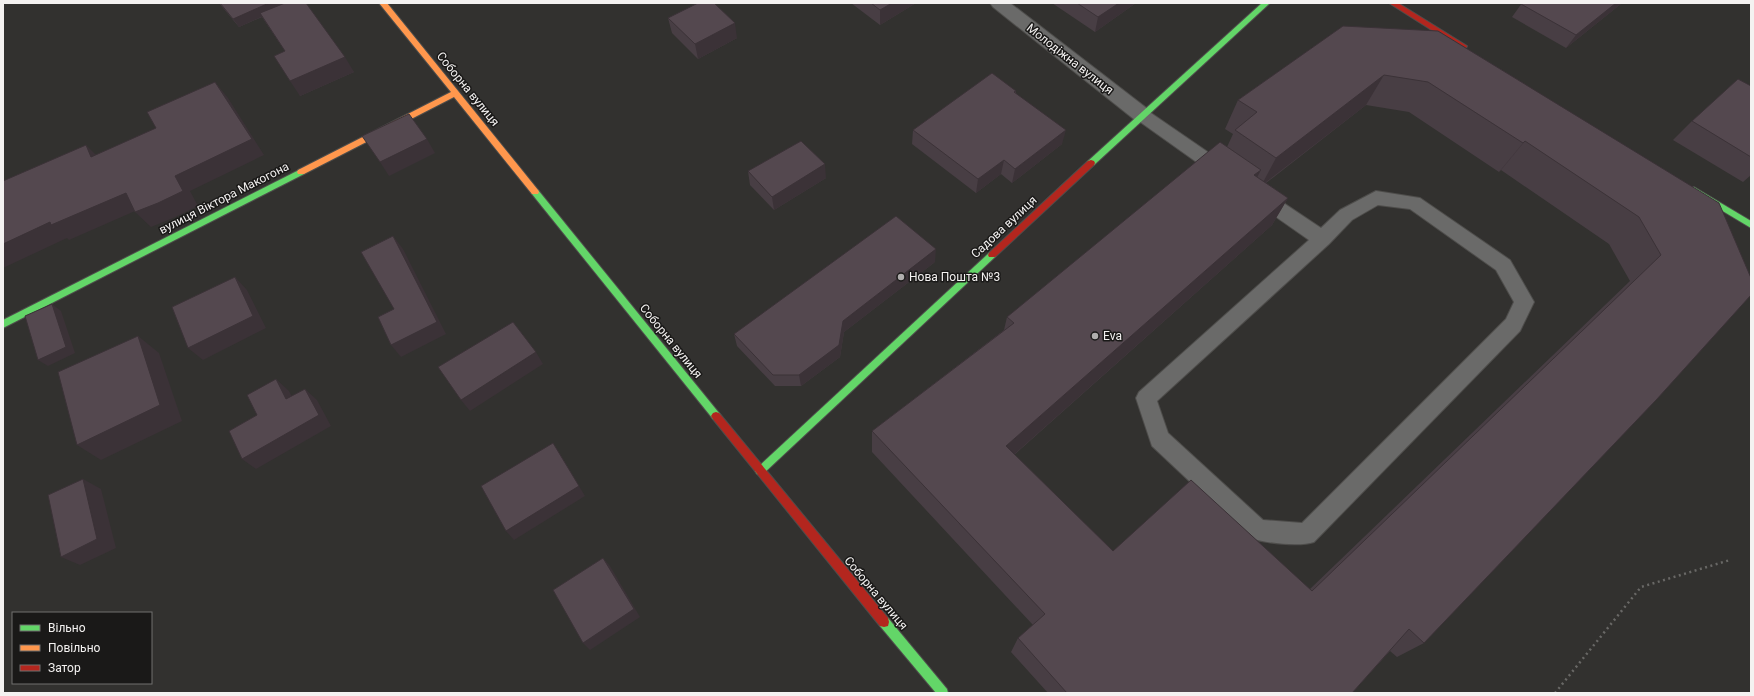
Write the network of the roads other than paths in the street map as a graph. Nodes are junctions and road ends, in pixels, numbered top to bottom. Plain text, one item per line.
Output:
1 (383, 3) edge
2 (999, 3) edge
3 (1266, 3) edge
4 (1393, 3) edge
5 (1474, 53) edge
6 (456, 93) junction
7 (1142, 114) junction
8 (1683, 183) edge
9 (1751, 225) edge
10 (1322, 239) junction
11 (3, 324) edge
12 (760, 470) junction
13 (943, 693) edge

1 - 6 street, Соборна вулиця
2 - 7 street, Молодіжна вулиця
3 - 7 street, Садова вулиця
4 - 5 street
6 - 11 street, вулиця Віктора Макогона
6 - 12 street, Соборна вулиця
7 - 10 lane
7 - 12 street, Садова вулиця
8 - 9 street
10 - 10 lane
12 - 13 street, Соборна вулиця

